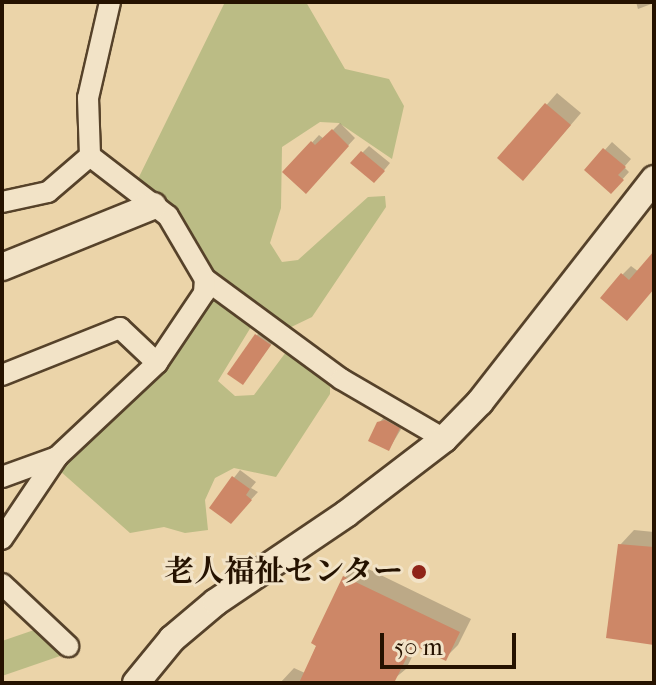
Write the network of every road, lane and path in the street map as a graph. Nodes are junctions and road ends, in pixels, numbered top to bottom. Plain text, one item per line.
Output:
1 (110, 2) edge
2 (90, 156) junction
3 (654, 179) edge
4 (2, 202) edge
5 (153, 206) junction
6 (2, 267) edge
7 (205, 279) junction
8 (157, 363) junction
9 (2, 375) edge
10 (444, 439) junction
11 (57, 457) junction
12 (2, 477) edge
13 (2, 539) edge
14 (2, 584) edge
15 (68, 646) dead end
16 (136, 683) edge

1 - 2 street
2 - 4 street
2 - 5 street
3 - 10 street
5 - 6 street
5 - 7 street
7 - 8 street
7 - 10 street
8 - 9 street
8 - 11 street
10 - 16 street
11 - 12 street
11 - 13 street
14 - 15 street

